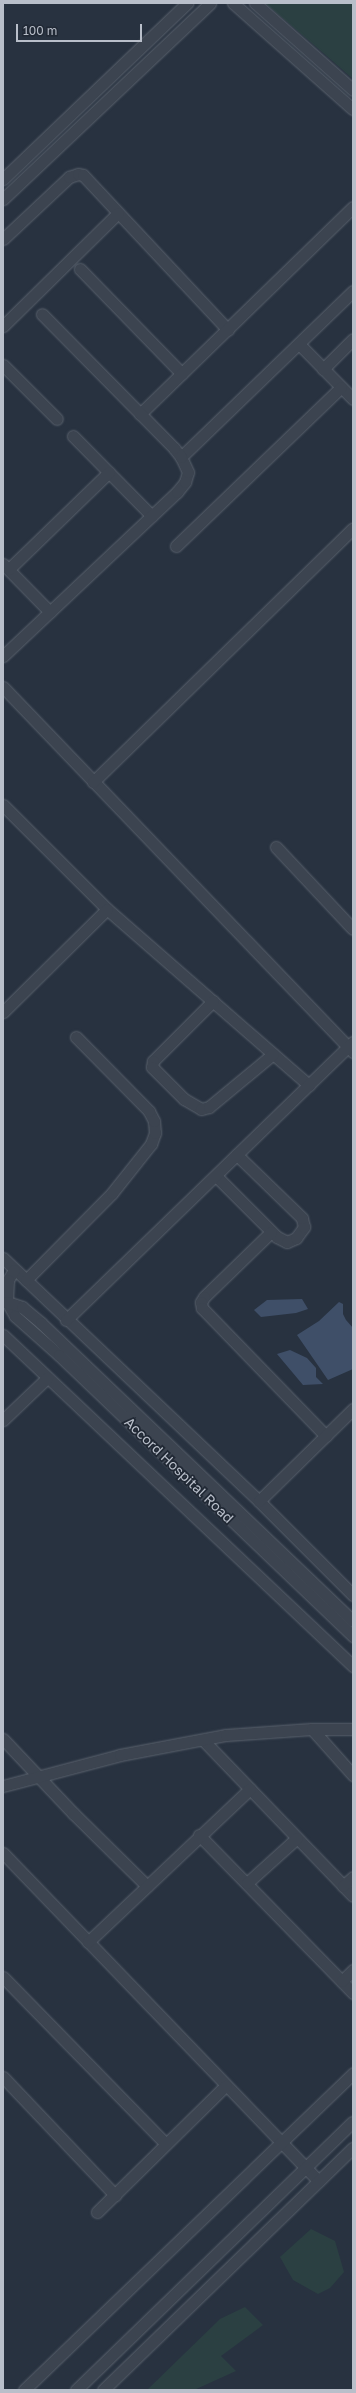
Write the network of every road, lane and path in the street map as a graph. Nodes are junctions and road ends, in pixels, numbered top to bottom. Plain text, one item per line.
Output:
1 (187, 3) edge
2 (210, 3) edge
3 (233, 3) edge
4 (255, 3) edge
5 (353, 90) edge
6 (353, 110) edge
7 (3, 178) edge
8 (3, 200) edge
9 (353, 207) edge
10 (118, 213) junction
11 (3, 239) edge
12 (80, 269) dead end
13 (353, 291) edge
14 (42, 314) dead end
15 (3, 326) edge
16 (228, 330) junction
17 (353, 339) edge
18 (299, 344) junction
19 (3, 365) edge
20 (323, 369) junction
21 (182, 374) junction
22 (341, 387) junction
23 (353, 399) edge
24 (140, 414) junction
25 (57, 419) dead end
26 (73, 436) dead end
27 (181, 457) junction
28 (109, 472) junction
29 (152, 516) junction
30 (353, 528) edge
31 (176, 546) dead end
32 (6, 566) edge
33 (50, 612) junction
34 (3, 656) edge
35 (3, 687) edge
36 (93, 782) junction
37 (3, 805) edge
38 (276, 847) dead end
39 (107, 909) junction
40 (351, 923) edge
41 (214, 1001) junction
42 (3, 1012) edge
43 (76, 1037) dead end
44 (351, 1047) edge
45 (273, 1054) junction
46 (309, 1085) junction
47 (237, 1155) junction
48 (216, 1176) junction
49 (271, 1232) junction
50 (7, 1264) edge
51 (26, 1280) junction
52 (7, 1302) junction
53 (66, 1320) junction
54 (3, 1335) edge
55 (47, 1378) junction
56 (353, 1409) edge
57 (3, 1420) edge
58 (326, 1436) junction
59 (259, 1501) junction
60 (353, 1595) edge
61 (353, 1621) edge
62 (353, 1636) edge
63 (353, 1666) edge
64 (312, 1729) junction
65 (353, 1730) edge
66 (3, 1739) edge
67 (203, 1740) junction
68 (353, 1775) edge
69 (38, 1776) junction
70 (3, 1786) edge
71 (250, 1789) junction
72 (200, 1835) junction
73 (297, 1838) junction
74 (3, 1852) edge
75 (353, 1877) edge
76 (247, 1883) junction
77 (147, 1886) junction
78 (343, 1886) junction
79 (353, 1896) edge
80 (88, 1942) junction
81 (353, 1970) edge
82 (3, 1977) edge
83 (342, 1981) junction
84 (353, 1993) edge
85 (353, 2074) edge
86 (3, 2077) edge
87 (225, 2086) junction
88 (353, 2122) edge
89 (281, 2142) junction
90 (166, 2144) junction
91 (353, 2148) edge
92 (306, 2167) junction
93 (319, 2182) junction
94 (115, 2195) junction
95 (97, 2212) dead end
96 (24, 2390) edge
97 (76, 2390) edge
98 (103, 2390) edge

1 - 7 street
2 - 8 street
3 - 6 street
4 - 5 street
9 - 16 street
10 - 11 street
10 - 15 street
10 - 16 street
12 - 21 street
13 - 18 street
14 - 24 street
16 - 21 street
17 - 20 street
18 - 20 street
18 - 27 street
19 - 25 street
20 - 22 street
21 - 24 street
22 - 23 street
22 - 31 street
24 - 27 street
26 - 28 street
27 - 29 street
28 - 29 street
28 - 32 street
29 - 33 street
30 - 36 street
32 - 33 street
33 - 34 street
35 - 36 street
36 - 44 street
37 - 39 street
38 - 40 street
39 - 41 street
39 - 42 street
41 - 45 street
41 - 45 street
43 - 51 street
44 - 46 street
45 - 46 street
46 - 47 street
47 - 48 street
47 - 49 street
48 - 49 street
48 - 53 street
49 - 58 street
50 - 51 street
50 - 52 street
51 - 53 street
52 - 61 street
52 - 62 street, Accord Hospital Road
53 - 59 street
54 - 55 street
55 - 57 street
55 - 63 street
56 - 58 street
58 - 59 street
59 - 60 street
64 - 65 street
64 - 67 street
64 - 68 street
66 - 69 street
67 - 69 street
67 - 71 street
69 - 70 street
69 - 77 street
71 - 72 street
71 - 73 street
72 - 76 street
72 - 77 street
73 - 76 street
73 - 78 street
74 - 80 street
75 - 78 street
76 - 83 street
77 - 80 street
78 - 79 street
80 - 87 street
81 - 83 street
82 - 90 street
83 - 84 street
85 - 89 street
86 - 94 street
87 - 89 street
87 - 90 street
88 - 92 street
89 - 92 street
89 - 96 street
90 - 94 street
91 - 93 street
92 - 93 street
92 - 97 street
93 - 98 street
94 - 95 street

